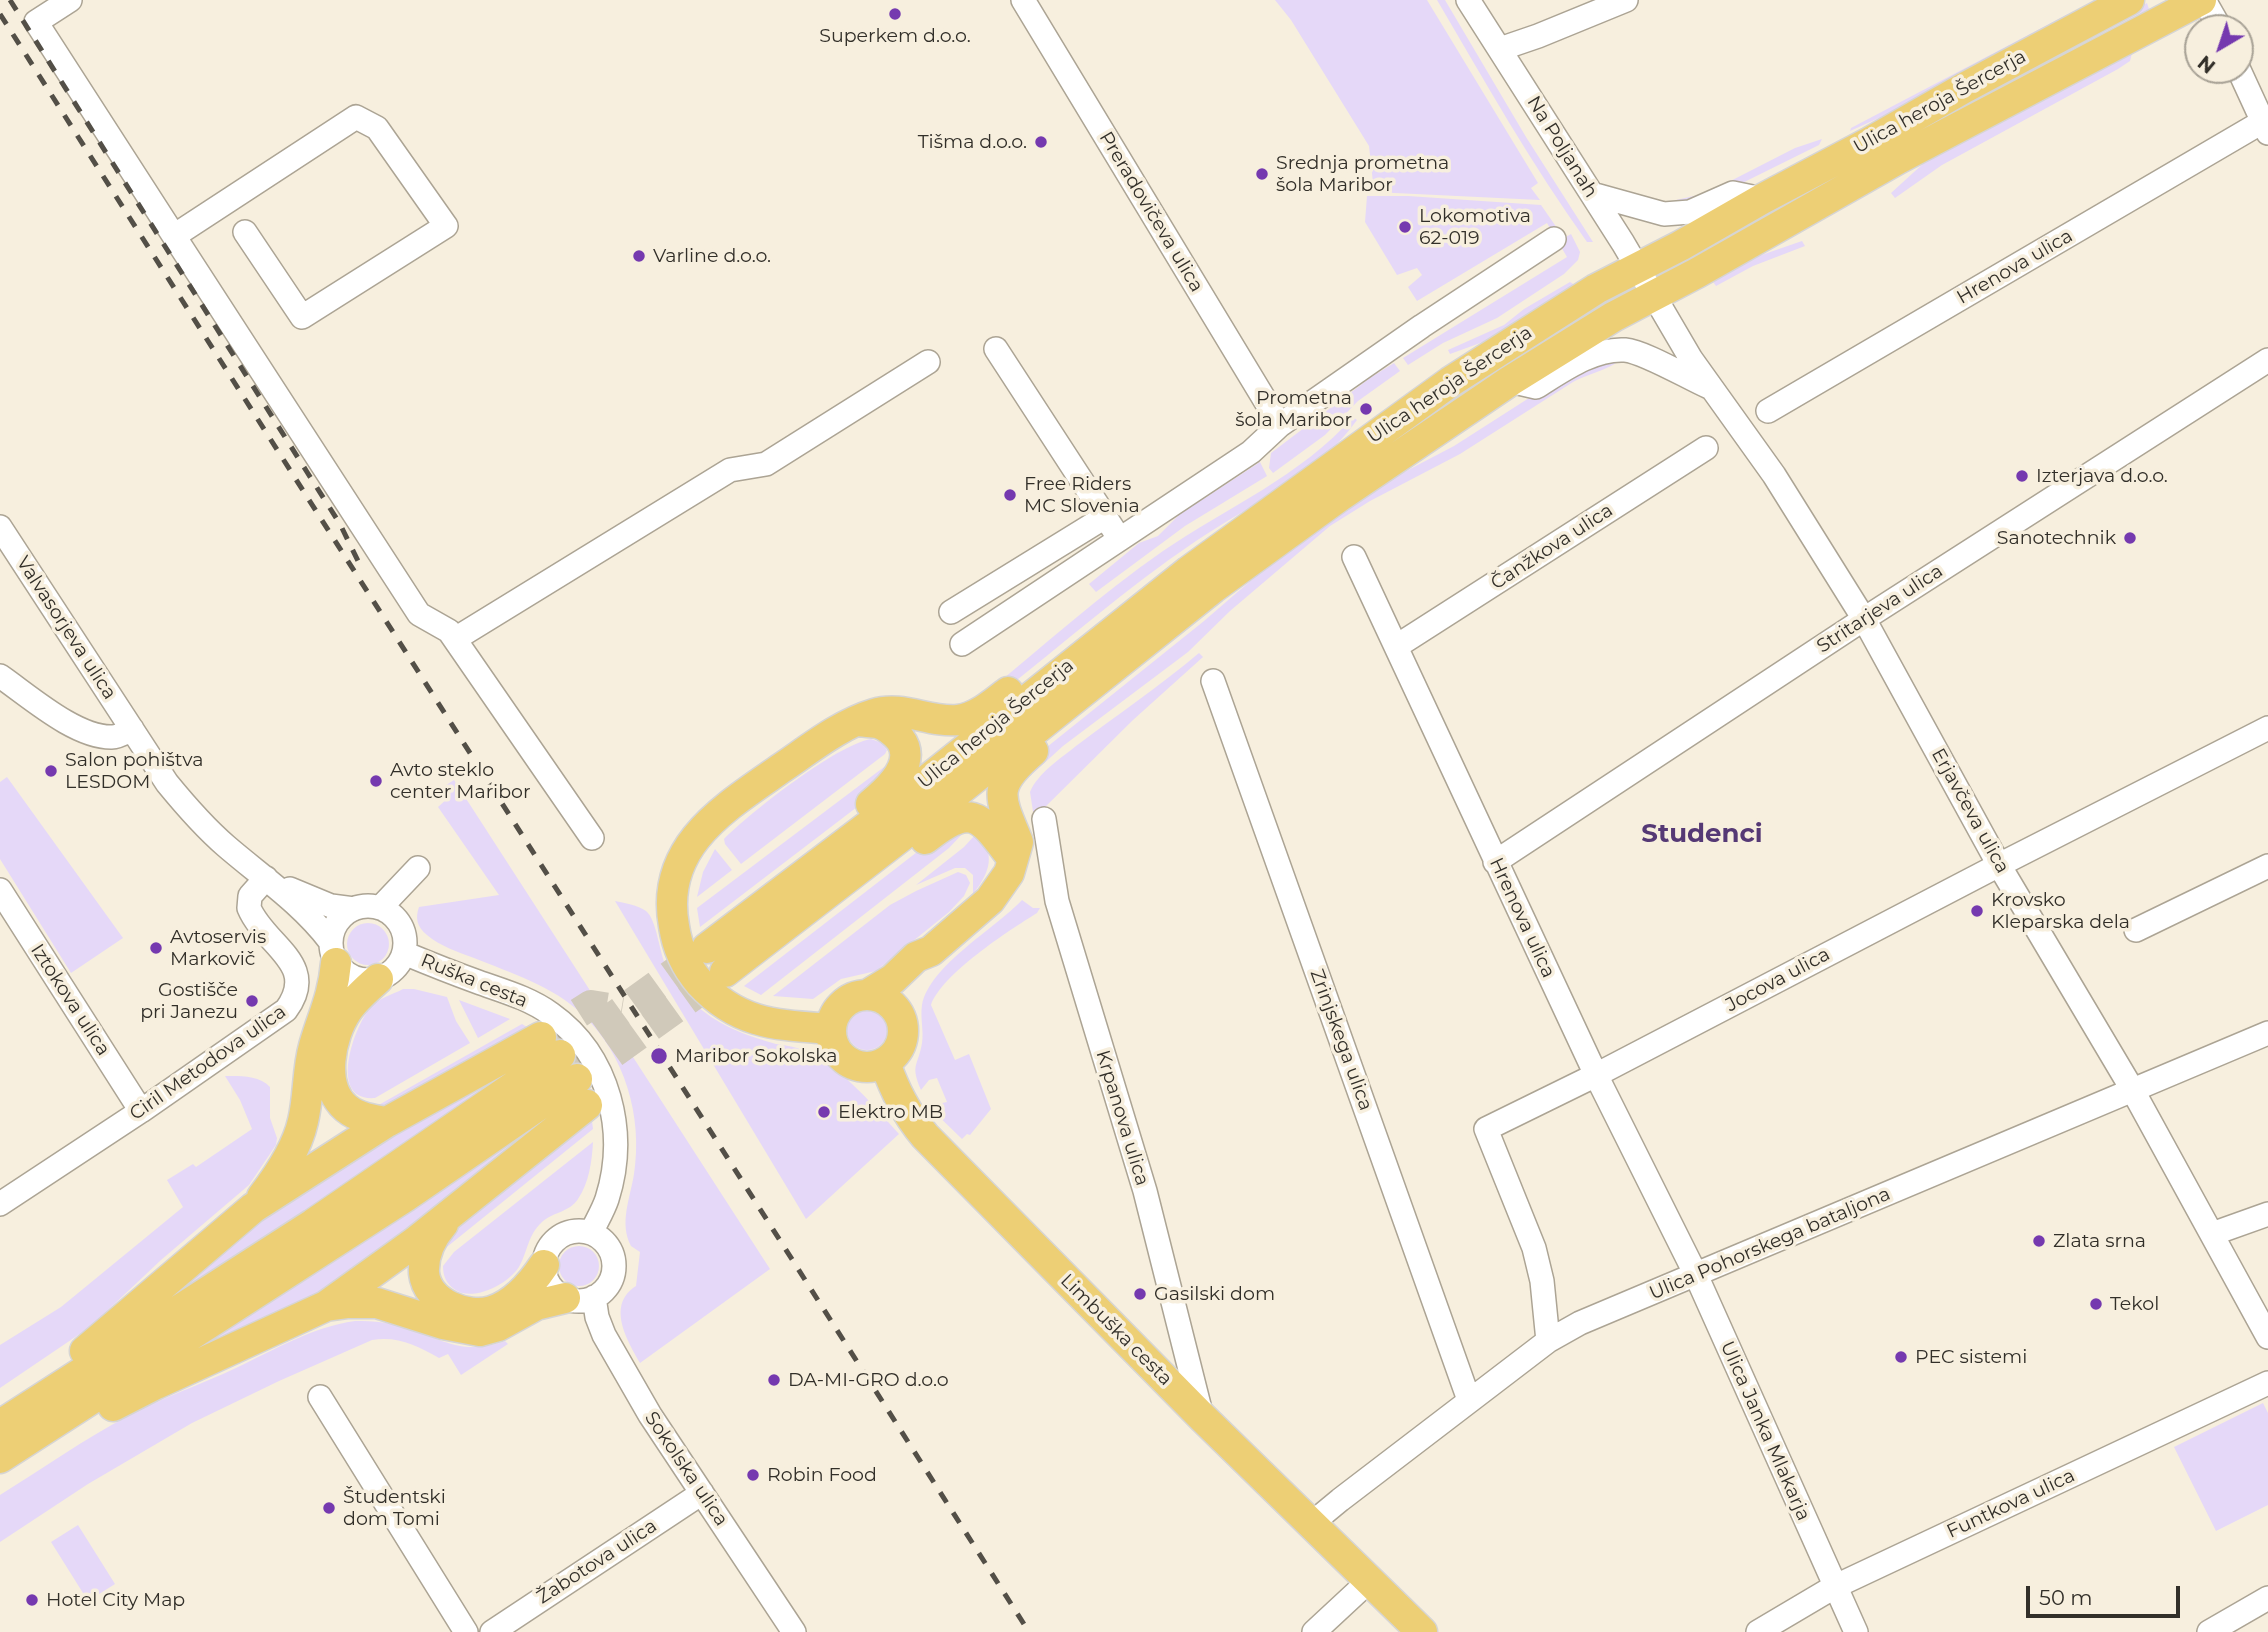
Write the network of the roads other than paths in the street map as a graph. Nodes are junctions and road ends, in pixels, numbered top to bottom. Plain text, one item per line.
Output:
1 (70, 0) edge
2 (1023, 0) edge
3 (1468, 0) edge
4 (1626, 0) edge
5 (2129, 0) edge
6 (2203, 0) edge
7 (1500, 48) junction
8 (2245, 84) edge
9 (2265, 128) edge
10 (1592, 194) junction
11 (1762, 199) junction
12 (245, 232) dead end
13 (174, 236) junction
14 (1554, 239) dead end
15 (1637, 268) junction
16 (1653, 297) junction
17 (996, 349) dead end
18 (2268, 360) edge
19 (928, 362) dead end
20 (1510, 381) junction
21 (1713, 389) junction
22 (1768, 411) dead end
23 (1280, 425) junction
24 (1706, 448) dead end
25 (1105, 517) junction
26 (0, 527) edge
27 (1119, 538) junction
28 (1354, 557) dead end
29 (951, 612) dead end
30 (1864, 619) junction
31 (454, 639) junction
32 (962, 644) dead end
33 (1397, 646) junction
34 (1080, 674) junction
35 (0, 676) edge
36 (1213, 681) dead end
37 (855, 721) junction
38 (2268, 728) edge
39 (132, 729) junction
40 (1044, 819) dead end
41 (592, 838) dead end
42 (828, 858) junction
43 (1012, 858) junction
44 (1495, 862) junction
45 (1998, 865) junction
46 (2268, 866) edge
47 (418, 868) dead end
48 (860, 869) junction
49 (266, 878) junction
50 (0, 890) edge
51 (380, 908) junction
52 (354, 909) junction
53 (2136, 930) dead end
54 (707, 948) tunnel mouth
55 (931, 951) junction
56 (333, 952) junction
57 (404, 953) junction
58 (725, 972) tunnel mouth
59 (378, 979) junction
60 (867, 995) junction
61 (902, 1021) junction
62 (831, 1029) junction
63 (2268, 1033) edge
64 (885, 1063) junction
65 (566, 1069) junction
66 (1596, 1075) junction
67 (2132, 1089) junction
68 (141, 1111) junction
69 (387, 1122) junction
70 (0, 1204) edge
71 (253, 1208) junction
72 (452, 1213) junction
73 (2268, 1214) edge
74 (591, 1233) junction
75 (2212, 1234) junction
76 (544, 1265) junction
77 (1696, 1275) junction
78 (580, 1298) junction
79 (326, 1306) junction
80 (2268, 1337) edge
81 (1548, 1341) junction
82 (2268, 1383) edge
83 (320, 1397) dead end
84 (1469, 1401) junction
85 (1202, 1417) junction
86 (21, 1423) edge
87 (0, 1458) edge
88 (702, 1493) junction
89 (1311, 1524) junction
90 (1370, 1580) junction
91 (1834, 1587) junction
92 (2265, 1607) edge
93 (466, 1632) edge
94 (492, 1632) edge
95 (794, 1632) edge
96 (1314, 1632) edge
97 (1422, 1632) edge
98 (1758, 1632) edge
99 (1856, 1632) edge
100 (2209, 1632) edge

1 - 13 street
2 - 23 street, Preradovičeva ulica
3 - 7 street, Na Poljanah
4 - 7 street
5 - 11 main road, Ulica heroja Šercerja
6 - 16 main road
7 - 10 street, Na Poljanah
8 - 9 street
9 - 22 street, Hrenova ulica
10 - 11 street
10 - 15 street, Na Poljanah
11 - 15 main road, Ulica heroja Šercerja
12 - 13 street
13 - 31 street
14 - 23 street
15 - 16 street, Na Poljanah
15 - 34 main road, Ulica heroja Šercerja
16 - 20 main road
16 - 21 street, Erjavčeva ulica
17 - 25 street
18 - 30 street, Stritarjeva ulica
19 - 31 street
20 - 21 street
20 - 34 main road
21 - 30 street, Erjavčeva ulica
23 - 27 street
24 - 33 street, Čanžkova ulica
25 - 27 street
25 - 29 street
26 - 39 street, Valvasorjeva ulica
27 - 32 street
28 - 33 street, Hrenova ulica
30 - 44 street, Stritarjeva ulica
30 - 45 street, Erjavčeva ulica
31 - 41 street
33 - 44 street, Hrenova ulica
34 - 37 main road
34 - 42 main road, Ulica heroja Šercerja
34 - 43 main road
34 - 48 main road
35 - 39 street
36 - 84 street, Zrinjskega ulica
37 - 42 main road
37 - 62 main road
38 - 45 street, Jocova ulica
39 - 49 street
40 - 85 street, Krpanova ulica
42 - 54 main road, Ulica heroja Šercerja
43 - 48 main road
43 - 55 main road
44 - 66 street, Hrenova ulica
45 - 66 street, Jocova ulica
45 - 67 street, Erjavčeva ulica
46 - 53 street
47 - 51 street
48 - 58 main road
49 - 52 street
49 - 56 street
49 - 68 street, Ciril Metodova ulica
50 - 68 street, Iztokova ulica
51 - 52 street
51 - 57 street
52 - 56 street
55 - 60 main road
55 - 61 main road
56 - 59 street
56 - 71 main road
57 - 59 street
57 - 74 street, Ruška cesta
59 - 69 main road
60 - 61 main road
60 - 62 main road
61 - 64 main road
62 - 64 main road
63 - 67 street, Ulica Pohorskega bataljona
64 - 85 main road, Limbuška cesta
65 - 69 main road
65 - 72 main road
65 - 86 main road
66 - 77 street, Hrenova ulica
66 - 81 street, Jocova ulica
67 - 75 street, Erjavčeva ulica
67 - 77 street, Ulica Pohorskega bataljona
68 - 70 street, Ciril Metodova ulica
69 - 71 main road
71 - 86 main road
72 - 76 main road
72 - 79 main road
73 - 75 street
74 - 76 street
74 - 78 street
75 - 80 street, Erjavčeva ulica
76 - 78 street
77 - 81 street, Ulica Pohorskega bataljona
77 - 91 street, Ulica Janka Mlakarja
78 - 79 main road
78 - 88 street, Sokolska ulica
79 - 86 main road
81 - 84 street, Ulica Pohorskega bataljona
82 - 91 street, Funtkova ulica
83 - 93 street
84 - 89 street, Ulica Pohorskega bataljona
85 - 89 main road, Limbuška cesta
86 - 87 main road
88 - 94 street, Žabotova ulica
88 - 95 street, Sokolska ulica
89 - 90 main road, Limbuška cesta
90 - 96 street
90 - 97 main road, Limbuška cesta
91 - 98 street, Funtkova ulica
91 - 99 street, Ulica Janka Mlakarja
92 - 100 street

